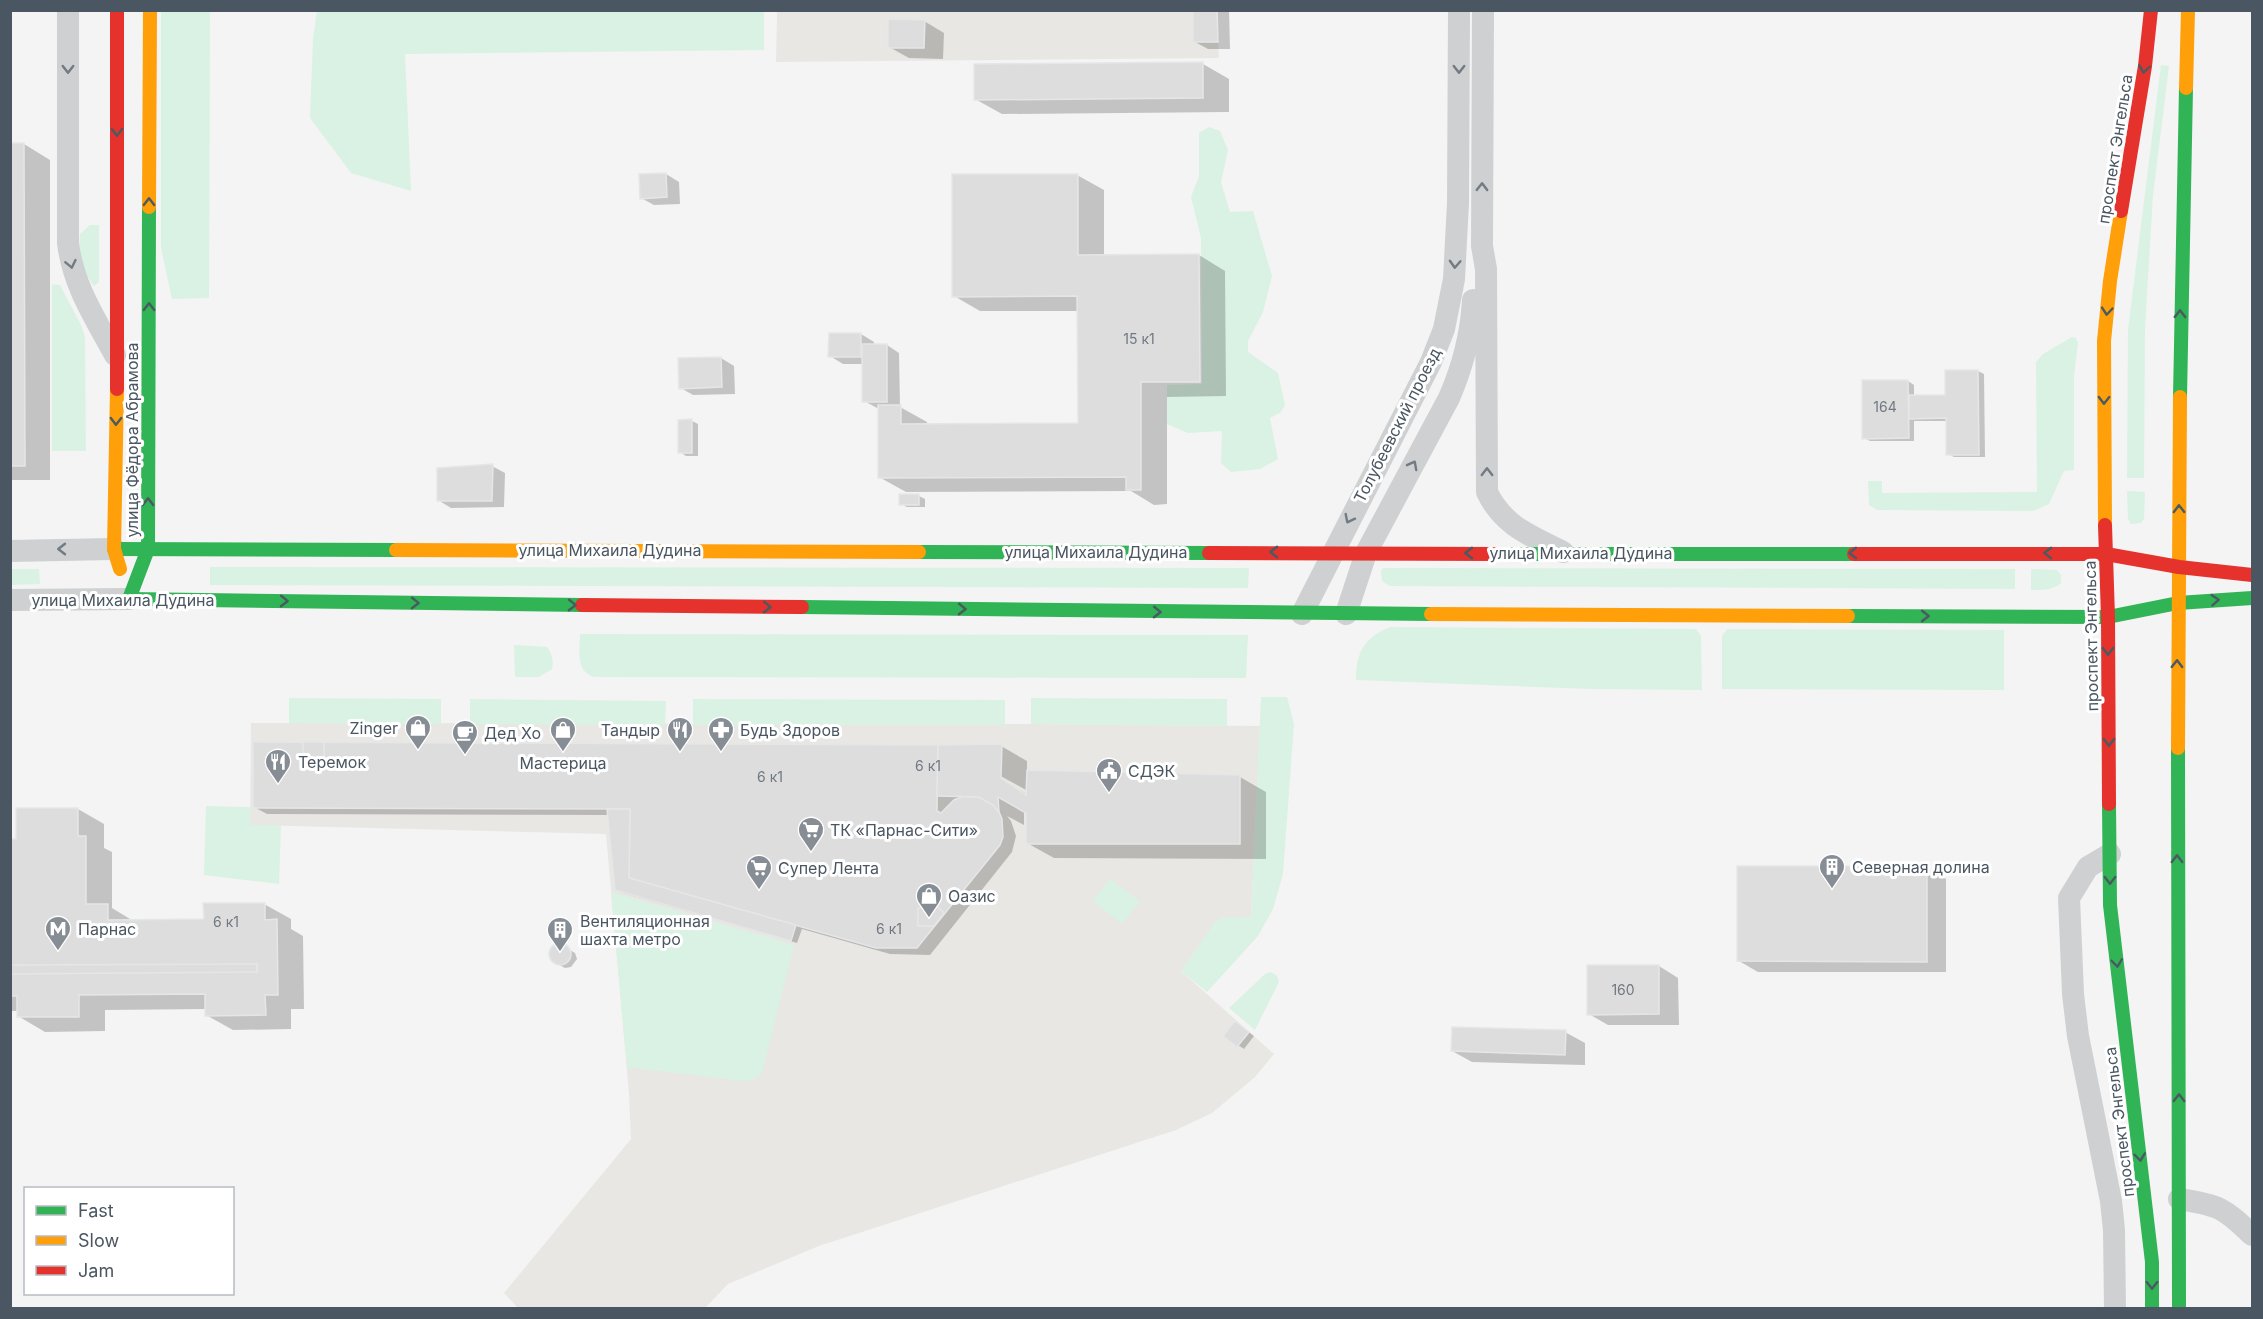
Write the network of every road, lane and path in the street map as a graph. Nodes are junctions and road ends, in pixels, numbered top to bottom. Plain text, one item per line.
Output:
1 (68, 10) edge
2 (117, 10) edge
3 (150, 10) edge
4 (1459, 10) edge
5 (1483, 10) edge
6 (2151, 10) edge
7 (2188, 10) edge
8 (1482, 246) junction
9 (117, 359) junction
10 (114, 549) junction
11 (148, 549) junction
12 (10, 551) edge
13 (1366, 553) junction
14 (1564, 553) junction
15 (1331, 554) junction
16 (2106, 554) junction
17 (2179, 567) junction
18 (2253, 575) edge
19 (2253, 598) edge
20 (129, 599) junction
21 (10, 600) edge
22 (2178, 603) junction
23 (1302, 614) junction
24 (1346, 614) junction
25 (2108, 617) junction
26 (2110, 854) junction
27 (2179, 1199) junction
28 (2253, 1235) edge
29 (2115, 1308) edge
30 (2152, 1308) edge
31 (2179, 1308) edge

1 -> 9 street
2 -> 9 street, улица Фёдора Абрамова
11 -> 3 street, улица Фёдора Абрамова
4 -> 15 street, Толубеевский проезд
8 -> 5 street, Толубеевский проезд
6 -> 16 street, проспект Энгельса
17 -> 7 street
13 -> 8 street, Толубеевский проезд
14 -> 8 street, Толубеевский проезд
9 -> 10 street, улица Фёдора Абрамова
10 - 11 street, улица Михаила Дудина
10 -> 12 street, улица Михаила Дудина
10 - 20 street, улица Фёдора Абрамова
15 -> 11 street, улица Михаила Дудина
11 - 20 street, улица Фёдора Абрамова
14 -> 13 street, улица Михаила Дудина
13 - 15 street, улица Михаила Дудина
13 - 24 street, Толубеевский проезд
16 -> 14 street, улица Михаила Дудина
15 - 23 street, Толубеевский проезд
16 - 17 street, улица Михаила Дудина
16 - 25 street, проспект Энгельса
17 - 18 street, улица Михаила Дудина
17 - 22 street
22 -> 19 street, улица Михаила Дудина
20 - 21 street, улица Михаила Дудина
20 -> 23 street, улица Михаила Дудина
22 - 25 street, улица Михаила Дудина
27 -> 22 street
23 - 24 street, улица Михаила Дудина
24 -> 25 street, улица Михаила Дудина
25 -> 26 street, проспект Энгельса
26 - 29 street
26 -> 30 street, проспект Энгельса
27 - 28 street
27 - 31 street

